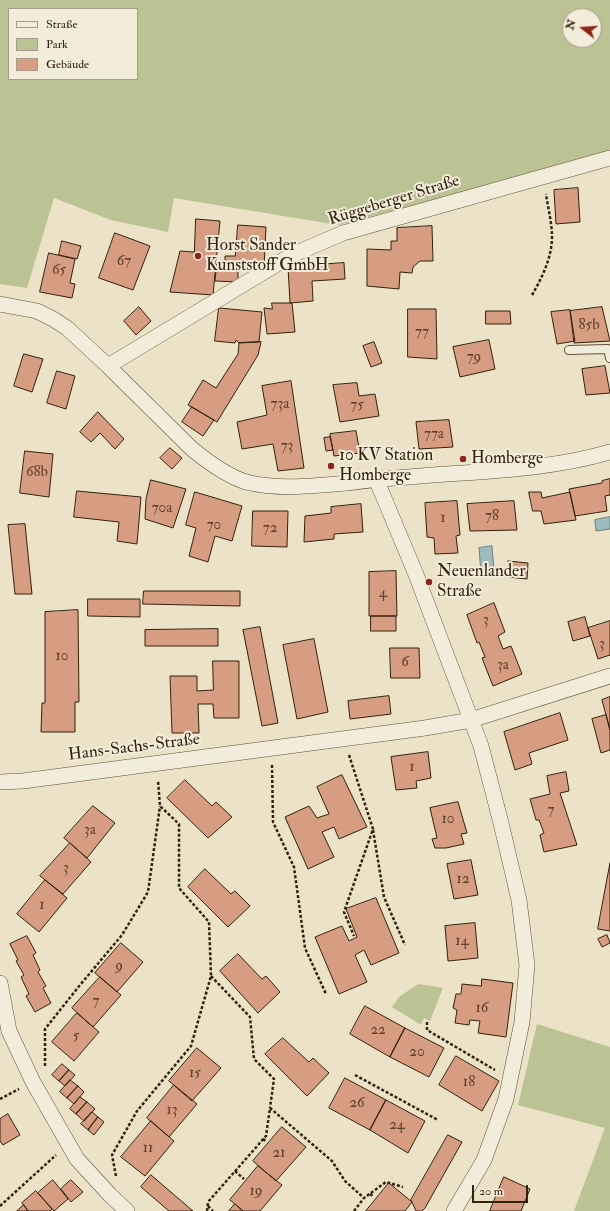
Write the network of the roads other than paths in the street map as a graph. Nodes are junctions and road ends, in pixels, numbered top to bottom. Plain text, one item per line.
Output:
1 (610, 158) edge
2 (0, 304) edge
3 (570, 350) dead end
4 (610, 358) edge
5 (108, 366) junction
6 (610, 452) edge
7 (376, 479) junction
8 (610, 676) edge
9 (471, 720) junction
10 (0, 782) edge
11 (0, 983) edge
12 (127, 1211) edge
13 (454, 1211) edge

1 - 5 street, Rüggeberger Straße
2 - 5 street
3 - 4 lane
5 - 7 street
6 - 7 street
7 - 9 street
8 - 9 street, Hans-Sachs-Straße
9 - 10 street, Hans-Sachs-Straße
9 - 13 street
11 - 12 street

